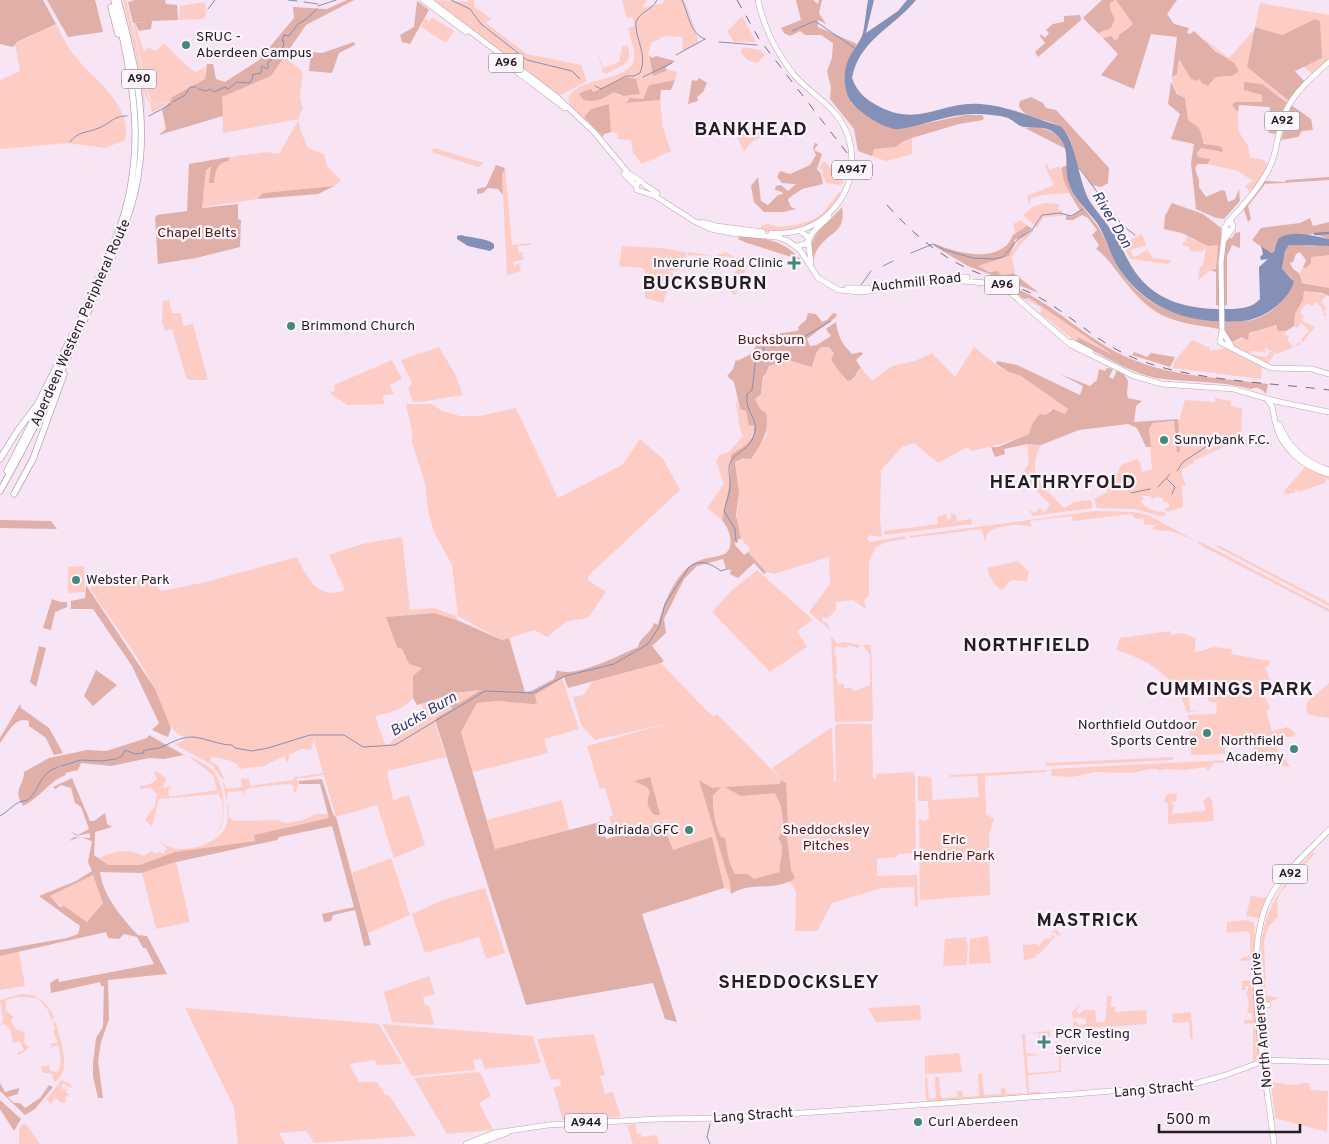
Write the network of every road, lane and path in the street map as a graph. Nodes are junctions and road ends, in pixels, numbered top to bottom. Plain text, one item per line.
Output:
1 (114, 0) edge
2 (121, 0) edge
3 (423, 0) edge
4 (429, 0) edge
5 (758, 0) edge
6 (110, 3) edge
7 (127, 56) junction
8 (1329, 62) edge
9 (788, 66) junction
10 (580, 120) junction
11 (136, 144) junction
12 (140, 160) junction
13 (640, 185) junction
14 (799, 231) junction
15 (771, 236) junction
16 (808, 241) junction
17 (796, 245) junction
18 (808, 264) junction
19 (79, 327) junction
20 (1329, 374) edge
21 (1267, 398) junction
22 (1276, 404) junction
23 (1329, 410) edge
24 (0, 459) edge
25 (1329, 470) edge
26 (1329, 474) edge
27 (2, 482) edge
28 (0, 491) edge
29 (14, 494) dead end
30 (1329, 830) edge
31 (1329, 835) edge
32 (1261, 998) junction
33 (1268, 1005) dead end
34 (1265, 1062) junction
35 (1329, 1064) edge
36 (526, 1128) junction
37 (466, 1144) edge
38 (476, 1144) edge
39 (1275, 1144) edge

1 - 7 highway, Aberdeen Western Peripheral Route / A90
2 - 12 highway, Aberdeen Western Peripheral Route / A90
2 - 12 highway, A90
3 - 10 main road, A96
4 - 10 main road, A96
5 - 9 main road, A947
6 - 7 highway, A90
6 - 11 highway, A90
7 - 11 highway, Aberdeen Western Peripheral Route / A90
8 - 20 main road, A92
9 - 14 main road, A947
9 - 16 main road, A947
10 - 13 main road, A96
11 - 19 highway, Aberdeen Western Peripheral Route / A90
12 - 19 highway, Aberdeen Western Peripheral Route / A90
13 - 14 main road, A96
13 - 15 main road, A96
14 - 16 main road, A96
14 - 17 main road
15 - 17 main road, A96
15 - 18 main road, A96
16 - 17 main road
16 - 21 main road, Auchmill Road / A96
17 - 18 main road, Auchmill Road / A96
18 - 21 main road, Auchmill Road / A96
19 - 24 highway, A90
19 - 27 highway, Aberdeen Western Peripheral Route / A90
19 - 29 highway, A90
21 - 22 main road, Auchmill Road / A96
21 - 23 main road, Auchmill Road / A96
21 - 26 main road
22 - 23 main road, A96
22 - 25 main road
27 - 28 highway, Aberdeen Western Peripheral Route / A90
30 - 34 main road, North Anderson Drive / A92
31 - 32 main road, North Anderson Drive / A92
32 - 33 main road
32 - 34 main road, North Anderson Drive / A92
34 - 35 main road, A944
34 - 36 main road, Lang Stracht / A944
34 - 39 main road, North Anderson Drive / A92
36 - 37 main road, Lang Stracht / A944
36 - 38 main road, Lang Stracht / A944

